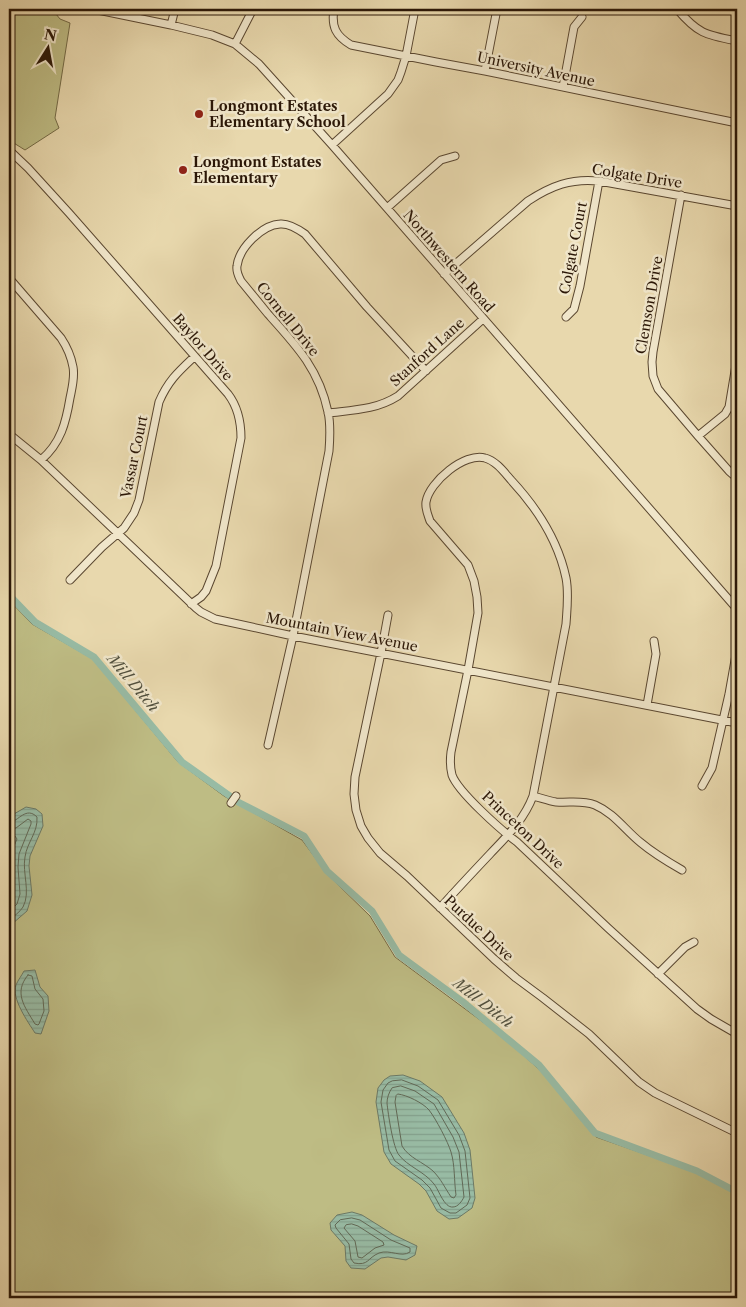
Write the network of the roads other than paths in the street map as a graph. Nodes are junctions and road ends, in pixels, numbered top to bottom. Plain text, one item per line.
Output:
1 (93, 9) edge
2 (175, 9) edge
3 (253, 9) edge
4 (334, 9) edge
5 (415, 9) edge
6 (497, 9) edge
7 (678, 9) edge
8 (582, 17) dead end
9 (172, 25) junction
10 (737, 41) edge
11 (235, 44) junction
12 (406, 56) junction
13 (485, 71) junction
14 (563, 87) junction
15 (737, 123) edge
16 (332, 145) junction
17 (9, 150) edge
18 (455, 156) dead end
19 (599, 181) junction
20 (681, 195) junction
21 (737, 206) edge
22 (387, 208) junction
23 (444, 274) junction
24 (9, 278) edge
25 (566, 317) dead end
26 (483, 319) junction
27 (194, 356) junction
28 (737, 359) edge
29 (426, 371) junction
30 (328, 413) junction
31 (9, 434) edge
32 (698, 436) junction
33 (41, 460) junction
34 (737, 478) edge
35 (118, 534) junction
36 (70, 580) dead end
37 (191, 604) junction
38 (737, 609) edge
39 (388, 615) dead end
40 (294, 636) junction
41 (654, 641) dead end
42 (737, 649) edge
43 (381, 653) junction
44 (468, 670) junction
45 (554, 687) junction
46 (647, 705) junction
47 (723, 720) junction
48 (737, 723) edge
49 (268, 746) dead end
50 (702, 786) dead end
51 (236, 796) dead end
52 (533, 796) junction
53 (231, 803) dead end
54 (508, 835) junction
55 (682, 870) dead end
56 (440, 908) junction
57 (694, 942) dead end
58 (658, 974) junction
59 (737, 1034) edge
60 (737, 1133) edge

1 - 9 street, Northwestern Road
2 - 9 street
3 - 11 street
4 - 12 street, University Avenue
5 - 12 street
6 - 13 street
7 - 10 street
8 - 14 street
9 - 11 street, Northwestern Road
11 - 16 street, Northwestern Road
12 - 13 street, University Avenue
12 - 16 street
13 - 14 street, University Avenue
14 - 15 street, University Avenue
16 - 22 street, Northwestern Road
17 - 27 street, Baylor Drive
18 - 22 street
19 - 20 street, Colgate Drive
19 - 23 street, Colgate Drive
19 - 25 street, Colgate Court
20 - 21 street, Colgate Drive
20 - 32 street, Clemson Drive
22 - 23 street, Northwestern Road
23 - 26 street, Northwestern Road
24 - 33 street
26 - 29 street, Stanford Lane
26 - 38 street, Northwestern Road
27 - 35 street, Vassar Court
27 - 37 street, Baylor Drive
28 - 32 street
29 - 30 street, Stanford Lane
29 - 30 street, Cornell Drive
30 - 40 street, Cornell Drive
31 - 33 street, Mountain View Avenue
32 - 34 street, Clemson Drive
33 - 35 street, Mountain View Avenue
35 - 36 street, Vassar Court
35 - 37 street, Mountain View Avenue
37 - 40 street, Mountain View Avenue
39 - 43 street, Purdue Drive
40 - 43 street, Mountain View Avenue
40 - 49 street, Cornell Drive
41 - 46 street
42 - 47 street
43 - 44 street, Mountain View Avenue
43 - 56 street, Purdue Drive
44 - 45 street, Mountain View Avenue
44 - 45 street, Princeton Drive
44 - 54 street, Princeton Drive
45 - 46 street, Mountain View Avenue
45 - 52 street, Princeton Drive
46 - 47 street, Mountain View Avenue
47 - 48 street, Mountain View Avenue
47 - 50 street
51 - 53 street
52 - 54 street, Princeton Drive
52 - 55 street
54 - 56 street, Princeton Drive
54 - 58 street, Princeton Drive
56 - 60 street, Purdue Drive
57 - 58 street
58 - 59 street, Princeton Drive

